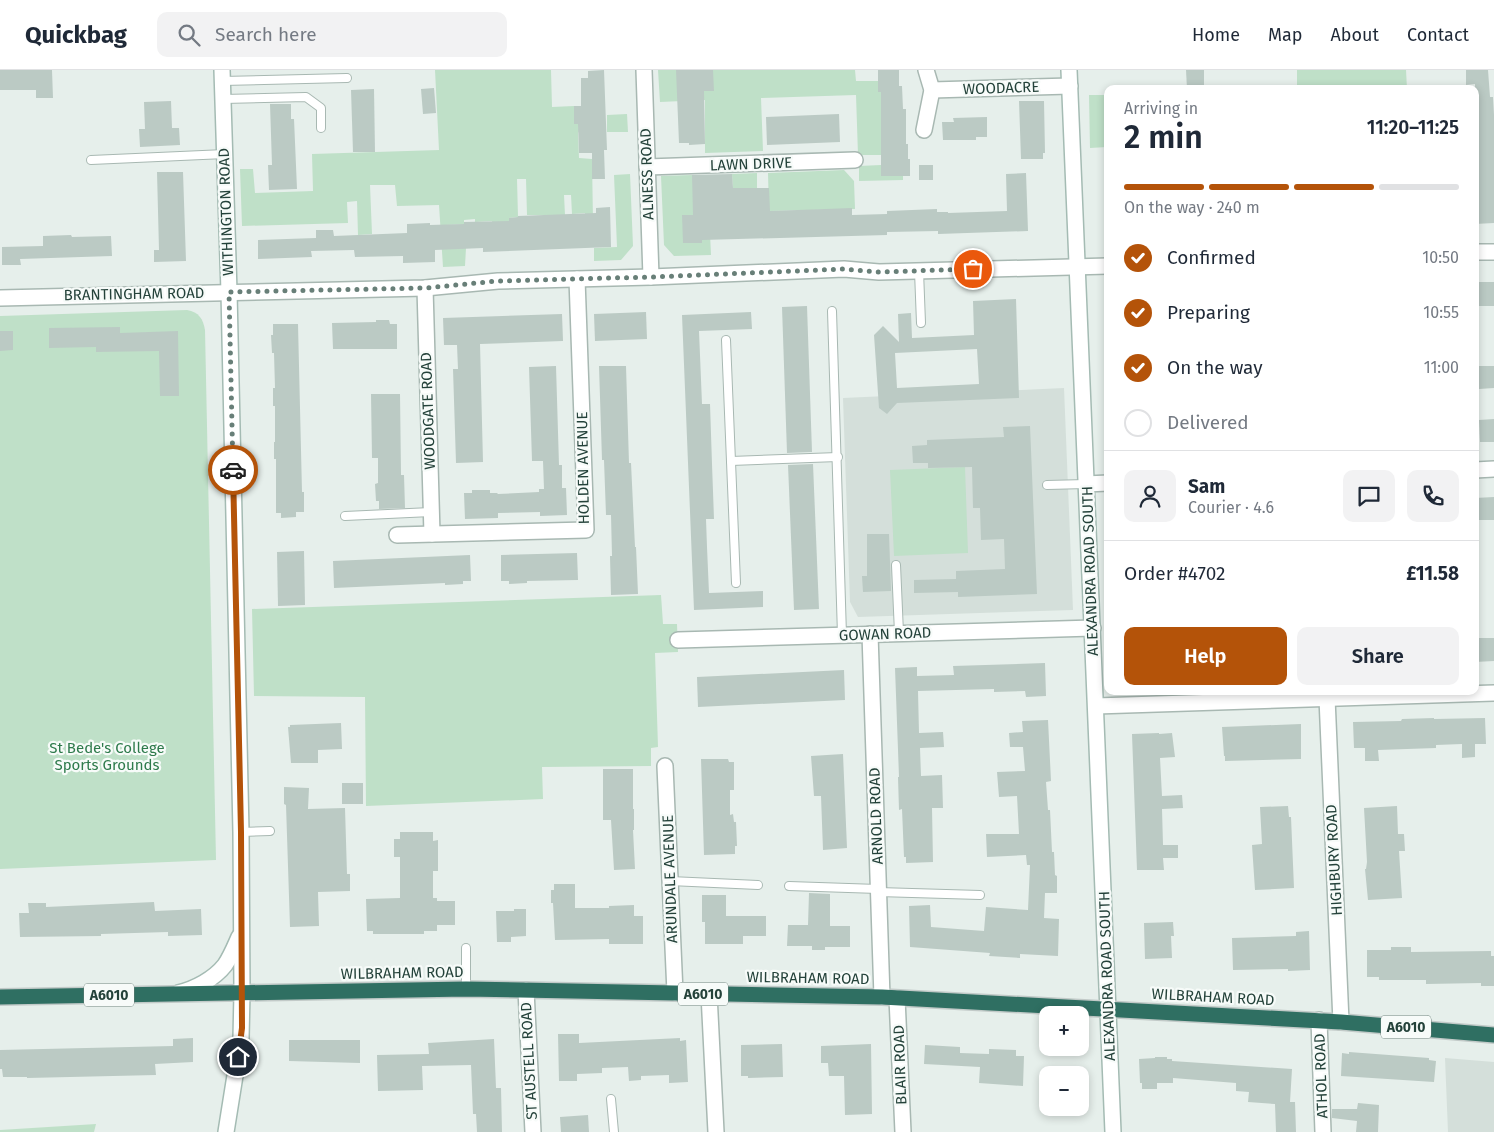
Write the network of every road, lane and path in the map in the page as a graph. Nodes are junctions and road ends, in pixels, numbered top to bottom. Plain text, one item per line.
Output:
1 (644, 70) edge
2 (926, 70) edge
3 (1069, 70) edge
4 (222, 76) edge
5 (347, 78) dead end
6 (1070, 86) junction
7 (932, 90) junction
8 (223, 99) junction
9 (321, 128) dead end
10 (924, 130) dead end
11 (224, 154) junction
12 (91, 160) dead end
13 (855, 160) dead end
14 (647, 167) junction
15 (1479, 252) edge
16 (1494, 252) edge
17 (1104, 266) edge
18 (1078, 267) junction
19 (920, 271) junction
20 (651, 277) junction
21 (577, 279) junction
22 (425, 288) junction
23 (229, 292) junction
24 (0, 298) edge
25 (832, 311) dead end
26 (921, 323) dead end
27 (726, 340) dead end
28 (838, 458) junction
29 (731, 461) junction
30 (1479, 470) edge
31 (1494, 470) edge
32 (1104, 483) edge
33 (1086, 484) junction
34 (1047, 485) dead end
35 (431, 512) junction
36 (345, 516) dead end
37 (432, 534) junction
38 (397, 535) dead end
39 (896, 565) dead end
40 (736, 583) dead end
41 (1093, 628) junction
42 (898, 633) junction
43 (870, 634) junction
44 (842, 635) junction
45 (678, 640) dead end
46 (1479, 693) edge
47 (1494, 693) edge
48 (1427, 695) edge
49 (1327, 698) junction
50 (1096, 706) junction
51 (665, 766) dead end
52 (270, 831) dead end
53 (241, 832) junction
54 (670, 881) junction
55 (758, 885) dead end
56 (789, 886) dead end
57 (878, 891) junction
58 (980, 895) dead end
59 (240, 934) junction
60 (466, 948) dead end
61 (466, 989) junction
62 (526, 990) junction
63 (242, 993) junction
64 (674, 993) junction
65 (177, 994) junction
66 (710, 994) junction
67 (0, 997) edge
68 (882, 997) junction
69 (897, 998) junction
70 (1108, 1008) junction
71 (1319, 1020) junction
72 (1342, 1022) junction
73 (1494, 1035) edge
74 (611, 1100) dead end
75 (226, 1132) edge
76 (532, 1132) edge
77 (614, 1132) edge
78 (716, 1132) edge
79 (903, 1132) edge
80 (1113, 1132) edge
81 (1323, 1132) edge

1 - 14 street, ALNESS ROAD
2 - 7 street
3 - 6 street, ALEXANDRA ROAD SOUTH
4 - 5 lane
4 - 8 street, WITHINGTON ROAD
6 - 7 street, WOODACRE
6 - 18 street, ALEXANDRA ROAD SOUTH
7 - 10 street
8 - 9 lane
8 - 11 street, WITHINGTON ROAD
11 - 12 lane
11 - 23 street, WITHINGTON ROAD
13 - 14 street, LAWN DRIVE
14 - 20 street, ALNESS ROAD
15 - 16 street
17 - 18 street, BRANTINGHAM ROAD
18 - 19 street, BRANTINGHAM ROAD
18 - 33 street, ALEXANDRA ROAD SOUTH
19 - 20 street, BRANTINGHAM ROAD
19 - 26 lane
20 - 21 street, BRANTINGHAM ROAD
21 - 22 street, BRANTINGHAM ROAD
21 - 37 street, HOLDEN AVENUE
22 - 23 street, BRANTINGHAM ROAD
22 - 35 street, WOODGATE ROAD
23 - 24 street, BRANTINGHAM ROAD
23 - 53 street, WITHINGTON ROAD
25 - 28 lane
27 - 29 lane
28 - 29 lane
28 - 44 lane
29 - 40 lane
30 - 31 street
32 - 33 street
33 - 34 lane
33 - 41 street, ALEXANDRA ROAD SOUTH
35 - 36 lane
35 - 37 street, WOODGATE ROAD
37 - 38 street, HOLDEN AVENUE
39 - 42 lane
41 - 42 street, GOWAN ROAD
41 - 50 street, ALEXANDRA ROAD SOUTH
42 - 43 street, GOWAN ROAD
43 - 44 street, GOWAN ROAD
43 - 57 street, ARNOLD ROAD
44 - 45 street, GOWAN ROAD
46 - 47 street
48 - 49 street
49 - 50 street
49 - 72 street, HIGHBURY ROAD
50 - 70 street, ALEXANDRA ROAD SOUTH
51 - 54 street, ARUNDALE AVENUE
52 - 53 lane
53 - 59 street, WITHINGTON ROAD
54 - 55 lane
54 - 64 street, ARUNDALE AVENUE
56 - 57 lane
57 - 58 lane
57 - 68 street, ARNOLD ROAD
59 - 63 street, WITHINGTON ROAD
59 - 65 street
60 - 61 lane
61 - 62 highway, WILBRAHAM ROAD / A6010
61 - 63 highway, WILBRAHAM ROAD / A6010
62 - 64 highway, WILBRAHAM ROAD / A6010
62 - 76 street, ST AUSTELL ROAD
63 - 65 highway, WILBRAHAM ROAD / A6010
63 - 75 street, WITHINGTON ROAD
64 - 66 highway, WILBRAHAM ROAD / A6010
65 - 67 highway, WILBRAHAM ROAD / A6010
66 - 68 highway, WILBRAHAM ROAD / A6010
66 - 78 street
68 - 69 highway, WILBRAHAM ROAD / A6010
69 - 70 highway, WILBRAHAM ROAD / A6010
69 - 79 street, BLAIR ROAD
70 - 71 highway, WILBRAHAM ROAD / A6010
70 - 80 street, ALEXANDRA ROAD SOUTH
71 - 72 highway, WILBRAHAM ROAD / A6010
71 - 81 street, ATHOL ROAD
72 - 73 highway, WILBRAHAM ROAD / A6010
74 - 77 lane

